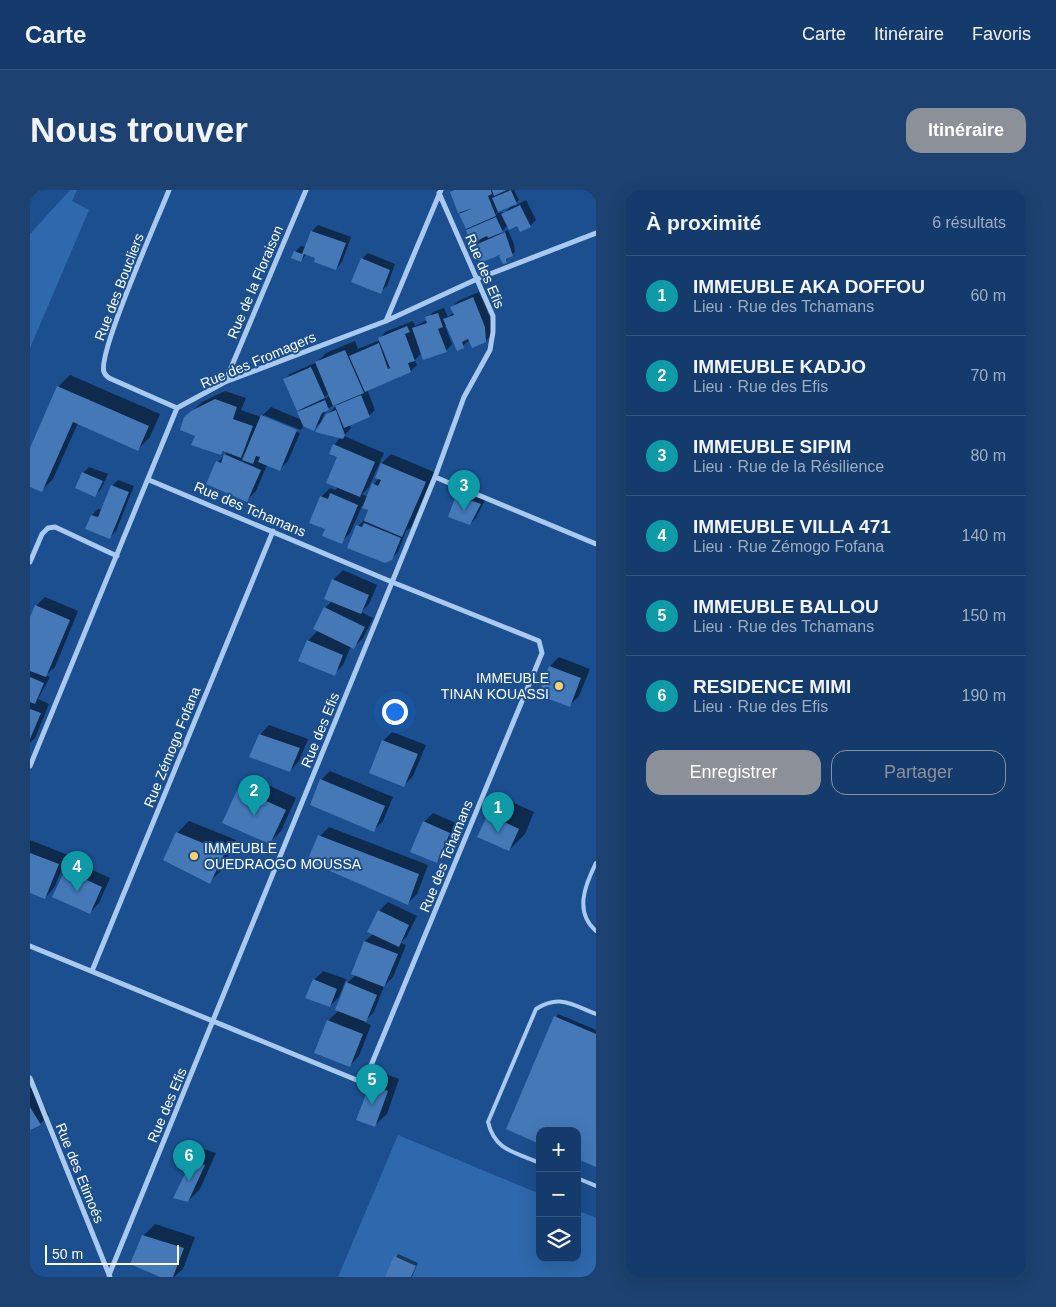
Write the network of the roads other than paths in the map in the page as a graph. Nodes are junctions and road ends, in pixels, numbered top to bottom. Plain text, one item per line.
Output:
1 (169, 190) edge
2 (306, 190) edge
3 (440, 192) edge
4 (596, 233) edge
5 (477, 279) junction
6 (386, 321) junction
7 (225, 382) junction
8 (177, 408) junction
9 (435, 477) junction
10 (149, 480) junction
11 (273, 531) junction
12 (596, 544) edge
13 (116, 556) junction
14 (30, 562) edge
15 (392, 582) junction
16 (30, 766) edge
17 (596, 863) edge
18 (596, 931) edge
19 (30, 946) edge
20 (92, 971) junction
21 (596, 1014) edge
22 (214, 1021) junction
23 (30, 1078) edge
24 (536, 1161) edge
25 (581, 1180) edge
26 (596, 1186) edge
27 (109, 1276) edge

1 - 8 street, Rue des Boucliers
2 - 7 street, Rue de la Floraison
3 - 5 street, Rue des Efis
3 - 6 street
4 - 5 street, Rue des Fromagers
5 - 6 street, Rue des Fromagers
5 - 9 street, Rue des Efis
6 - 7 street, Rue des Fromagers
7 - 8 street, Rue des Fromagers
8 - 10 street
9 - 12 street
9 - 15 street, Rue des Efis
10 - 11 street, Rue des Tchamans
10 - 13 street
11 - 15 street, Rue des Tchamans
11 - 20 street, Rue Zémogo Fofana
13 - 14 street
13 - 16 street
15 - 22 street, Rue des Efis
15 - 22 street, Rue des Tchamans
17 - 18 lane
19 - 20 street, Rue des Tchamans
20 - 22 street, Rue des Tchamans
21 - 24 lane
22 - 27 street, Rue des Efis
23 - 27 street, Rue des Etimoés
25 - 26 lane

